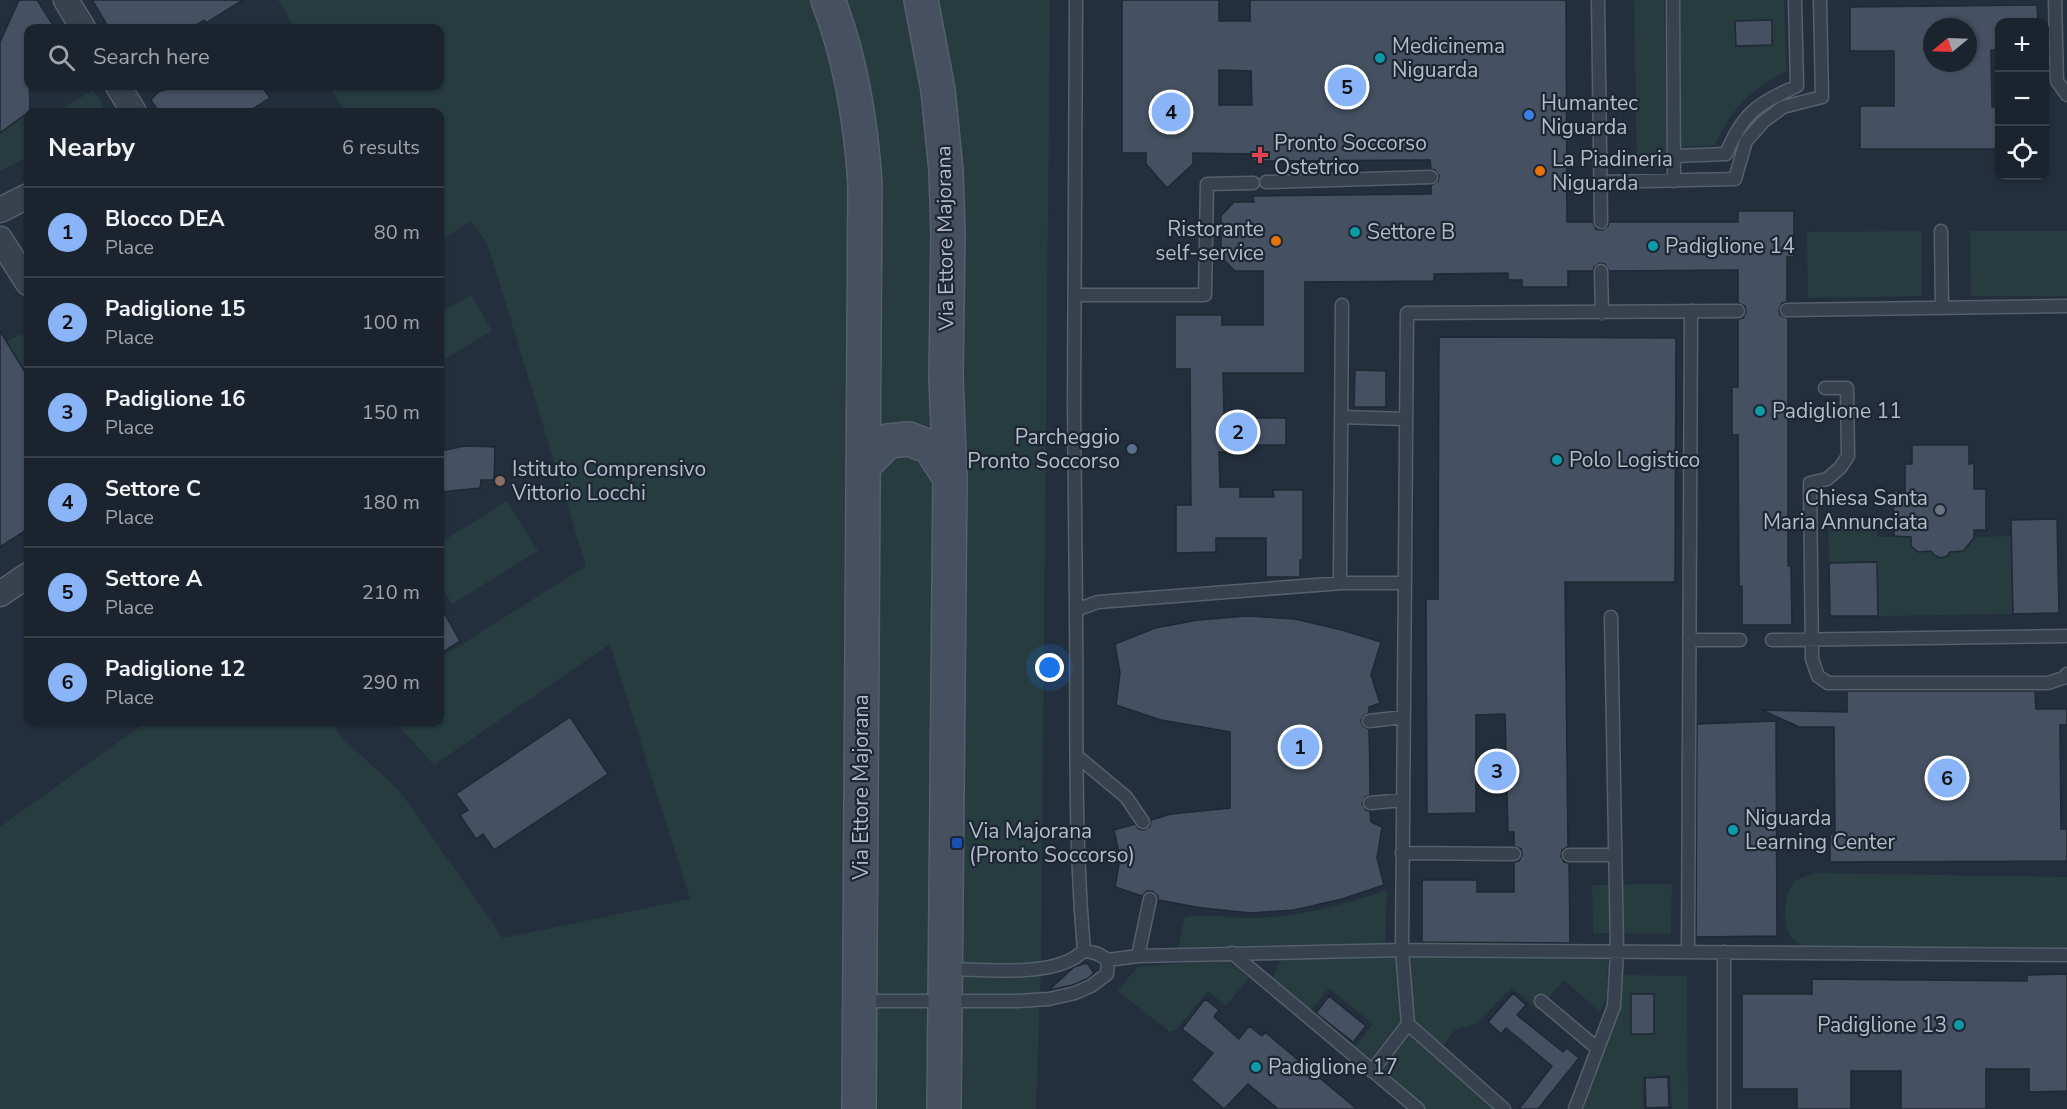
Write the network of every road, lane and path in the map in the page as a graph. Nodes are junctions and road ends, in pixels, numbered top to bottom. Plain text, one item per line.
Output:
1 (66, 0) edge
2 (828, 0) edge
3 (921, 0) edge
4 (1076, 0) edge
5 (1598, 0) edge
6 (1673, 0) edge
7 (1795, 0) edge
8 (1820, 0) edge
9 (2055, 0) edge
10 (81, 24) edge
11 (120, 90) edge
12 (2067, 95) edge
13 (132, 108) edge
14 (1674, 156) junction
15 (1431, 177) dead end
16 (1674, 181) junction
17 (1266, 182) dead end
18 (1600, 182) junction
19 (1253, 183) dead end
20 (24, 198) edge
21 (0, 210) edge
22 (1601, 222) dead end
23 (1941, 231) dead end
24 (0, 239) edge
25 (1601, 271) dead end
26 (24, 277) edge
27 (1075, 295) junction
28 (1342, 305) dead end
29 (2067, 306) edge
30 (1942, 308) junction
31 (1788, 310) dead end
32 (1691, 311) junction
33 (1738, 311) dead end
34 (1602, 313) junction
35 (1826, 388) dead end
36 (1341, 417) junction
37 (1406, 419) junction
38 (863, 466) junction
39 (950, 478) junction
40 (24, 578) edge
41 (1342, 583) junction
42 (1405, 583) junction
43 (0, 594) edge
44 (1076, 610) junction
45 (1611, 617) dead end
46 (2067, 636) edge
47 (1689, 640) junction
48 (1740, 640) dead end
49 (1772, 640) dead end
50 (1811, 640) junction
51 (2067, 674) edge
52 (1404, 717) junction
53 (1369, 721) dead end
54 (1078, 757) junction
55 (1403, 800) junction
56 (1370, 803) dead end
57 (1143, 822) dead end
58 (1402, 853) junction
59 (1514, 854) dead end
60 (1569, 855) dead end
61 (1615, 855) junction
62 (1150, 899) dead end
63 (1402, 950) junction
64 (1084, 951) junction
65 (1617, 951) junction
66 (1688, 952) junction
67 (1724, 952) junction
68 (1232, 953) junction
69 (2067, 955) edge
70 (1138, 956) junction
71 (1108, 960) junction
72 (945, 984) junction
73 (1541, 1000) dead end
74 (860, 1001) junction
75 (1408, 1024) junction
76 (1598, 1049) junction
77 (1372, 1071) junction
78 (859, 1109) edge
79 (944, 1109) edge
80 (1418, 1109) edge
81 (1504, 1109) edge
82 (1575, 1109) edge
83 (1724, 1109) edge

1 - 10 street
2 - 38 street, Via Ettore Majorana
3 - 39 street, Via Ettore Majorana
4 - 27 lane
5 - 18 lane
6 - 14 lane
7 - 14 lane
8 - 16 lane
9 - 12 lane
11 - 13 street
14 - 16 lane
15 - 17 lane
16 - 18 lane
18 - 22 lane
19 - 27 lane
20 - 21 street
23 - 30 lane
24 - 26 street
25 - 34 lane
27 - 44 lane
28 - 36 lane
29 - 30 lane
30 - 31 lane
32 - 33 lane
32 - 34 lane
32 - 47 lane
34 - 37 lane
35 - 50 lane
36 - 37 lane
36 - 41 lane
37 - 42 lane
38 - 39 street
38 - 74 street, Via Ettore Majorana
39 - 72 street, Via Ettore Majorana
40 - 43 street
41 - 42 lane
41 - 44 lane
42 - 52 lane
44 - 54 lane
45 - 61 lane
46 - 50 lane
47 - 48 lane
47 - 66 lane
49 - 50 lane
50 - 51 lane
52 - 53 lane
52 - 55 lane
54 - 57 lane
54 - 64 lane
55 - 56 lane
55 - 58 lane
58 - 59 lane
58 - 63 lane
60 - 61 lane
61 - 65 lane
62 - 70 lane
63 - 65 lane
63 - 68 lane
63 - 75 lane
64 - 71 lane
64 - 72 lane
65 - 66 lane
65 - 76 lane
66 - 67 lane
67 - 69 lane
67 - 83 lane
68 - 70 lane
68 - 77 lane
70 - 71 lane
71 - 72 lane
72 - 74 lane
72 - 79 street, Via Ettore Majorana
73 - 76 lane
74 - 78 street, Via Ettore Majorana
75 - 77 lane
75 - 81 lane
76 - 82 lane
77 - 80 lane

